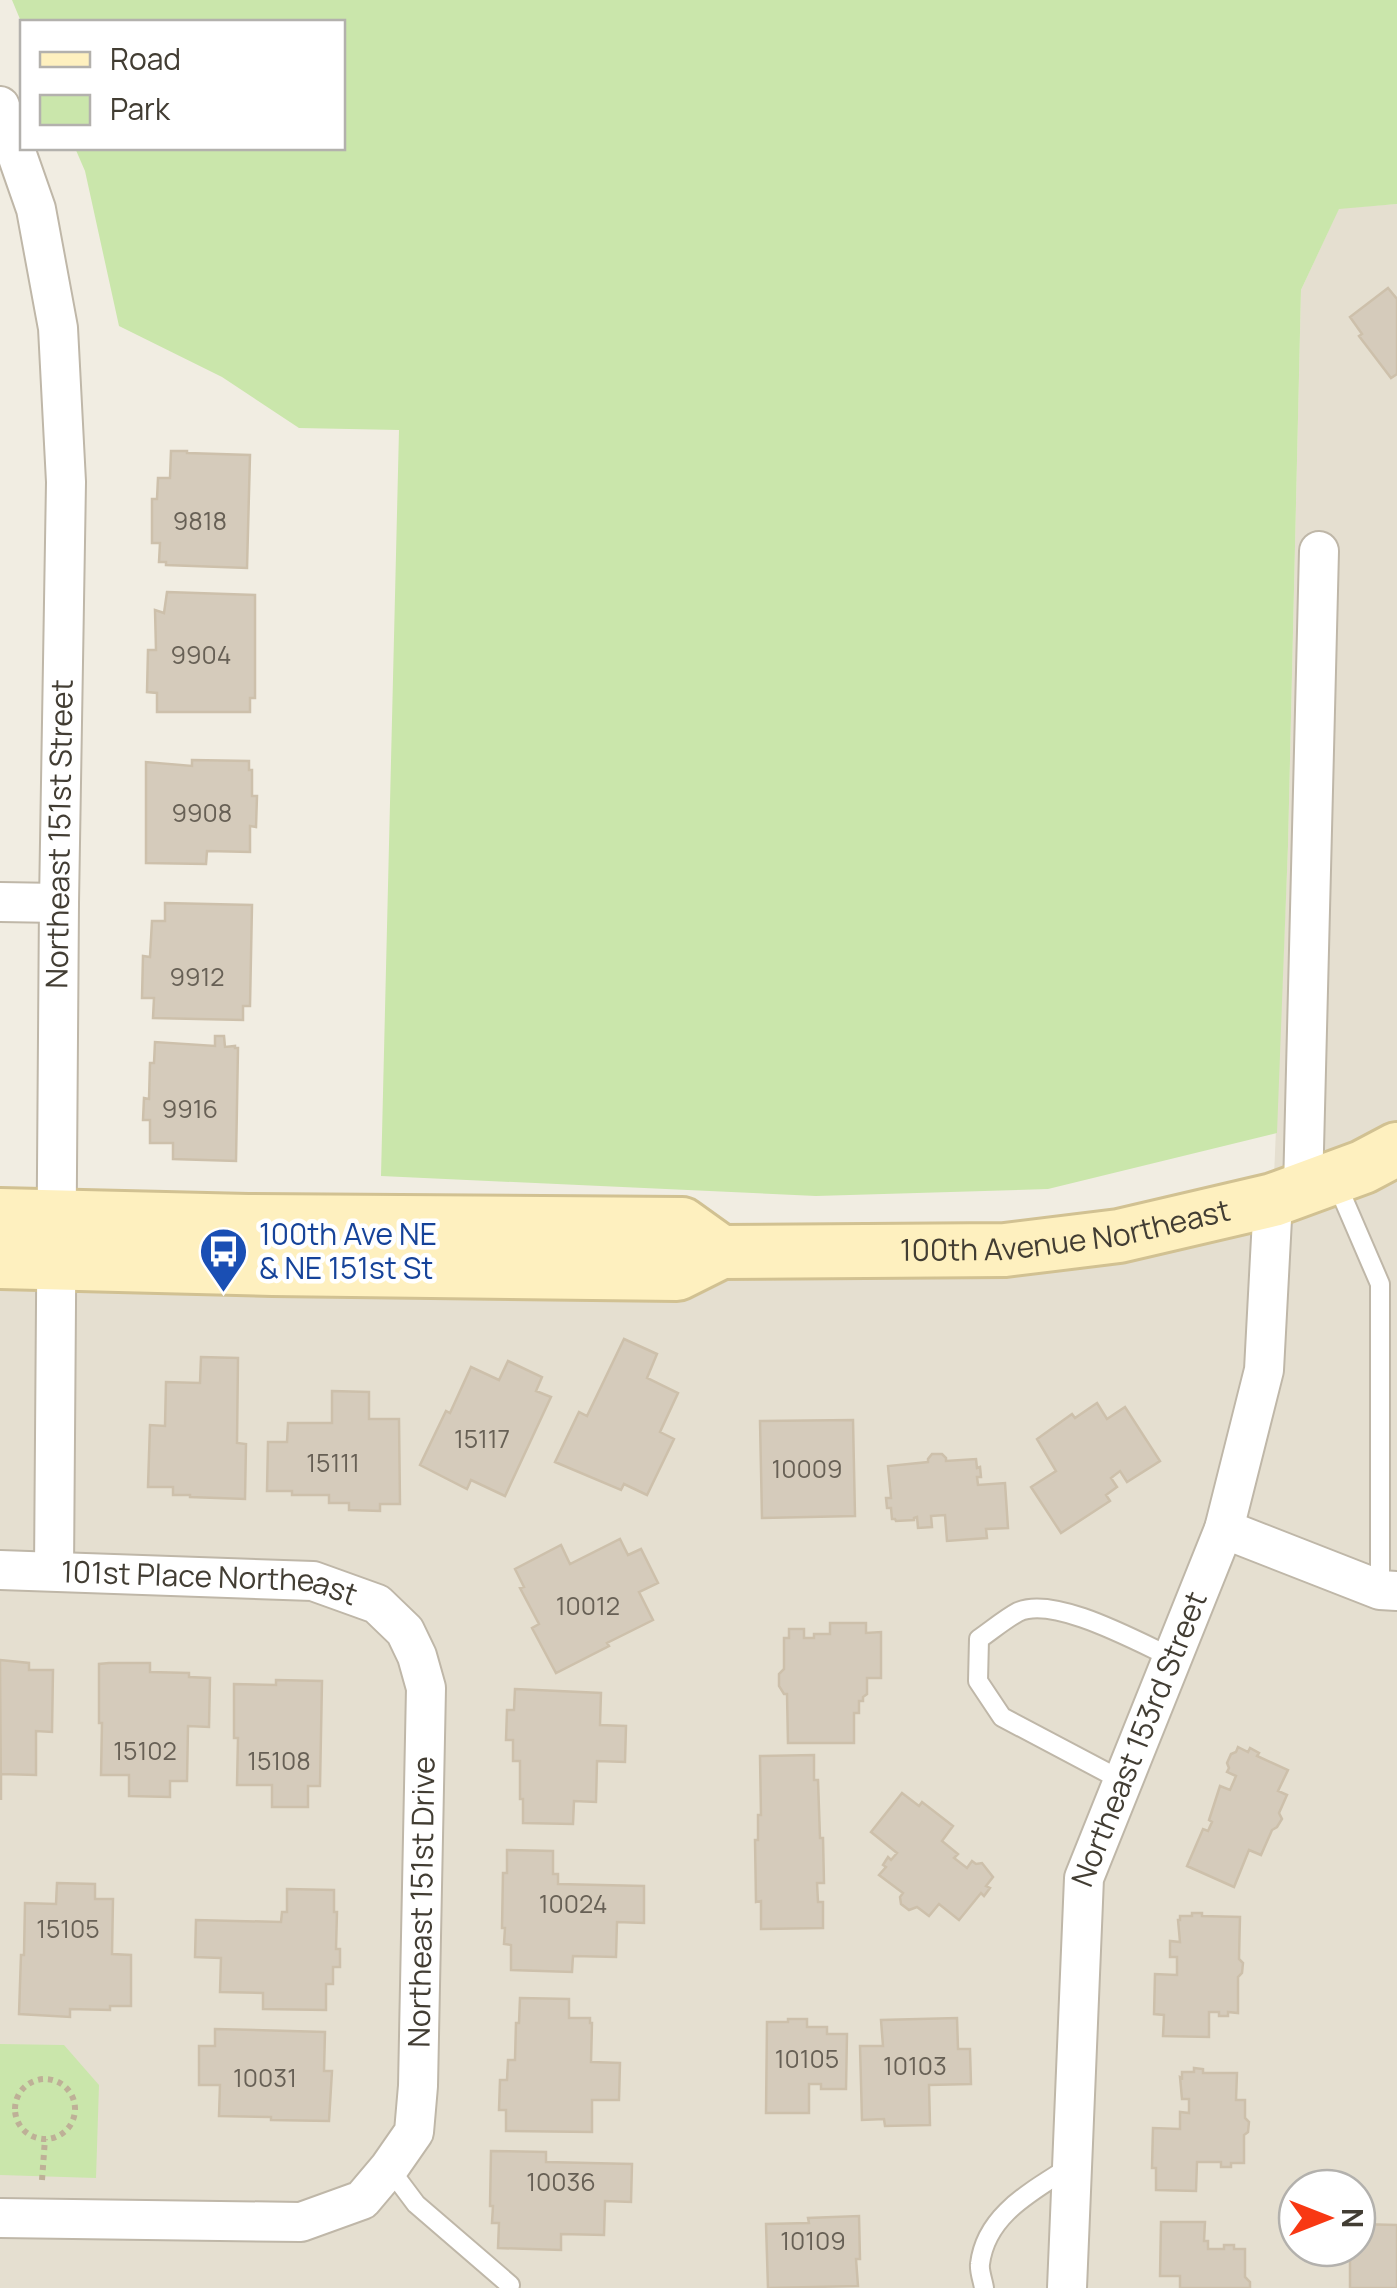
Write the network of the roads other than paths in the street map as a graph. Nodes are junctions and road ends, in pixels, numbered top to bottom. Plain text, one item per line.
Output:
1 (0, 106) edge
2 (1320, 550) dead end
3 (0, 902) edge
4 (59, 903) junction
5 (1397, 1149) edge
6 (1303, 1188) junction
7 (0, 1215) edge
8 (56, 1240) junction
9 (0, 1262) edge
10 (1388, 1284) edge
11 (1224, 1530) junction
12 (0, 1570) edge
13 (54, 1571) junction
14 (1389, 1590) edge
15 (405, 1631) joint
16 (1172, 1658) junction
17 (1123, 1782) junction
18 (1072, 2166) junction
19 (389, 2168) junction
20 (0, 2218) edge
21 (510, 2285) dead end
22 (984, 2288) edge
23 (1067, 2288) edge

1 - 4 street, Northeast 151st Street
2 - 6 street, Northeast 153rd Street
3 - 4 street
4 - 8 street, Northeast 151st Street
5 - 6 main road, 100th Avenue Northeast
6 - 8 main road, 100th Avenue Northeast
6 - 10 lane
6 - 11 street, Northeast 153rd Street
7 - 8 main road, 100th Avenue Northeast
8 - 9 main road, 100th Avenue Northeast
8 - 13 street, Northeast 151st Street
10 - 14 lane
11 - 14 street
11 - 16 street, Northeast 153rd Street
12 - 13 street, 101st Place Northeast
13 - 15 street, 101st Place Northeast
15 - 19 street, Northeast 151st Drive
16 - 17 street, Northeast 153rd Street
16 - 17 lane
17 - 18 street, Northeast 153rd Street
18 - 22 lane
18 - 23 street, Northeast 153rd Street
19 - 20 street, Northeast 151st Drive
19 - 21 lane

